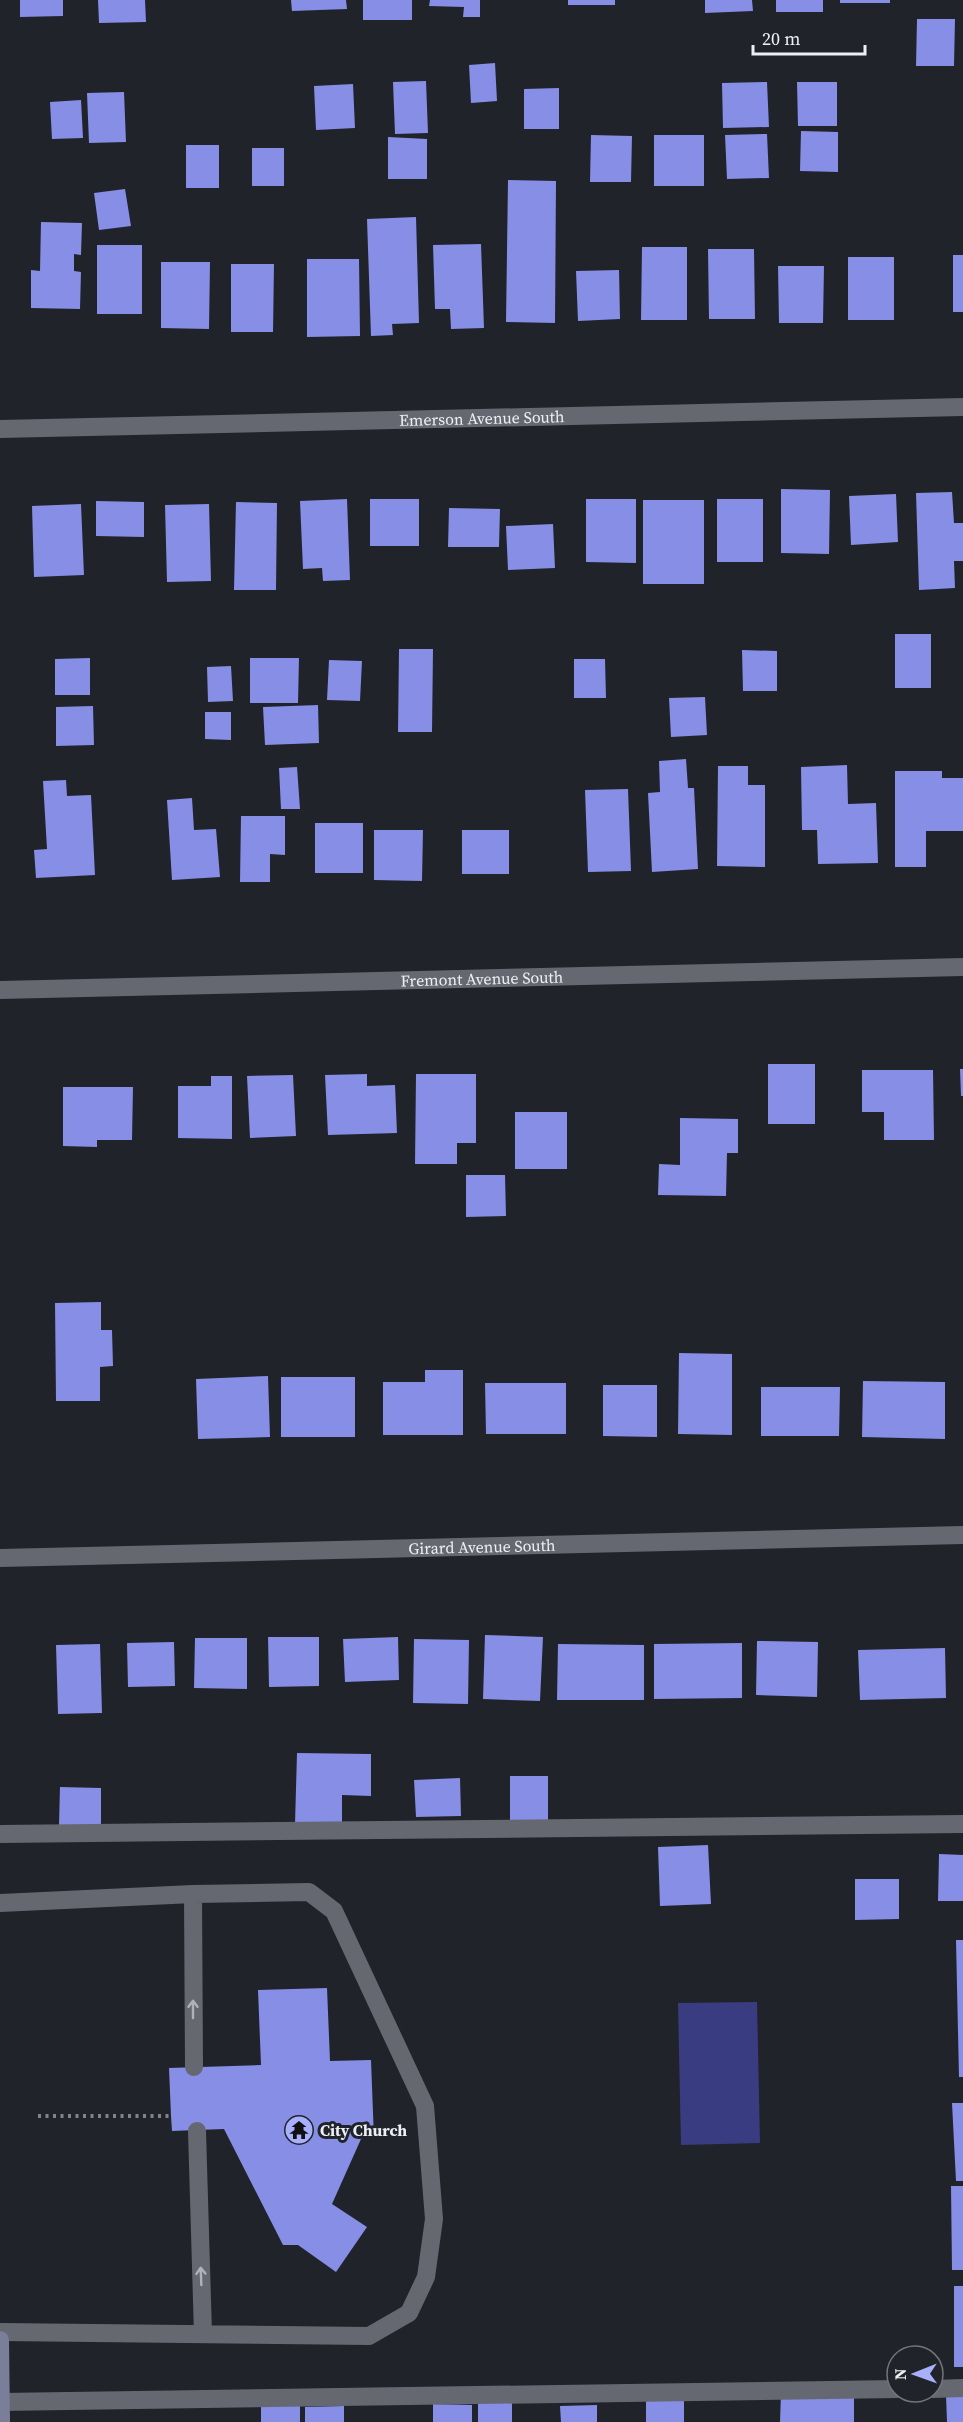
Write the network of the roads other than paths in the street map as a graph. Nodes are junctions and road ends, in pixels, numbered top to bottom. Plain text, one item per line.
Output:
1 (963, 407) edge
2 (0, 429) edge
3 (963, 967) edge
4 (0, 990) edge
5 (963, 1535) edge
6 (0, 1558) edge
7 (963, 1824) edge
8 (0, 1834) edge
9 (193, 1894) junction
10 (0, 1902) edge
11 (194, 2067) dead end
12 (196, 2131) dead end
13 (0, 2332) edge
14 (202, 2334) junction
15 (0, 2340) edge
16 (963, 2388) edge
17 (885, 2389) edge
18 (945, 2389) edge
19 (1, 2402) edge
20 (2, 2422) edge

1 - 2 street, Emerson Avenue South
3 - 4 street, Fremont Avenue South
5 - 6 street, Girard Avenue South
7 - 8 street
9 - 10 street
11 -> 9 street
9 - 14 street
14 -> 12 street
13 - 14 street
15 - 19 street
16 - 18 street
17 - 19 street
19 - 20 street

